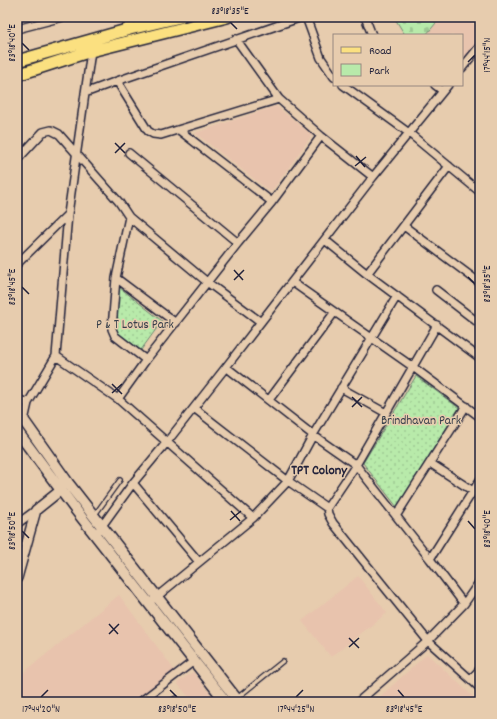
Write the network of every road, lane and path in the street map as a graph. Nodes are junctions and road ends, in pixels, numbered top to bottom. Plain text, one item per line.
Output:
1 (60, 17) edge
2 (126, 17) edge
3 (180, 17) edge
4 (227, 17) edge
5 (302, 17) edge
6 (306, 17) edge
7 (365, 17) edge
8 (17, 29) edge
9 (130, 29) junction
10 (372, 34) edge
11 (236, 39) junction
12 (480, 46) edge
13 (91, 51) junction
14 (17, 61) edge
15 (463, 67) edge
16 (17, 75) edge
17 (333, 76) edge
18 (117, 81) junction
19 (344, 86) edge
20 (446, 88) edge
21 (85, 93) junction
22 (279, 99) junction
23 (179, 130) junction
24 (408, 133) junction
25 (321, 136) junction
26 (130, 153) dead end
27 (76, 154) junction
28 (17, 160) edge
29 (449, 166) junction
30 (373, 177) junction
31 (480, 192) edge
32 (272, 202) junction
33 (68, 214) junction
34 (129, 217) junction
35 (404, 226) junction
36 (325, 240) junction
37 (238, 243) junction
38 (17, 264) edge
39 (367, 274) junction
40 (116, 278) junction
41 (207, 282) junction
42 (292, 282) junction
43 (480, 283) edge
44 (436, 290) dead end
45 (397, 296) junction
46 (334, 313) junction
47 (261, 322) junction
48 (176, 324) junction
49 (480, 324) edge
50 (437, 325) junction
51 (371, 339) junction
52 (56, 356) junction
53 (480, 358) edge
54 (146, 360) junction
55 (226, 367) junction
56 (413, 367) junction
57 (341, 388) junction
58 (17, 399) edge
59 (118, 399) junction
60 (269, 400) junction
61 (28, 403) junction
62 (466, 406) junction
63 (194, 408) junction
64 (17, 411) edge
65 (386, 413) junction
66 (480, 417) edge
67 (24, 421) junction
68 (17, 431) edge
69 (313, 435) junction
70 (167, 442) junction
71 (430, 463) junction
72 (356, 464) junction
73 (120, 480) dead end
74 (480, 480) edge
75 (288, 481) junction
76 (133, 483) junction
77 (61, 490) junction
78 (473, 491) junction
79 (327, 508) junction
80 (36, 510) junction
81 (396, 516) junction
82 (94, 517) junction
83 (253, 518) junction
84 (18, 522) edge
85 (98, 531) junction
86 (430, 559) junction
87 (198, 562) junction
88 (17, 578) edge
89 (480, 580) edge
90 (152, 600) junction
91 (464, 604) junction
92 (428, 641) junction
93 (194, 661) junction
94 (283, 661) dead end
95 (480, 669) edge
96 (471, 679) junction
97 (480, 688) edge
98 (238, 700) edge
99 (140, 702) edge
100 (169, 702) edge
101 (180, 702) edge
102 (226, 702) edge
103 (358, 702) edge

1 - 8 street
2 - 9 street
3 - 9 main road
4 - 13 main road
5 - 11 street
6 - 17 street
7 - 10 street
9 - 14 main road
11 - 18 street
11 - 22 street
12 - 15 street
13 - 16 main road
13 - 21 street
18 - 21 street
18 - 23 street
19 - 24 street
20 - 24 street
21 - 27 street
22 - 23 street
22 - 25 street
23 - 32 street
24 - 29 street
24 - 30 street
25 - 30 street
25 - 32 street
26 - 37 street
27 - 28 street
27 - 33 street
27 - 34 street
29 - 31 street
29 - 35 street
30 - 36 street
32 - 37 street
33 - 38 street
33 - 52 street
34 - 40 street
34 - 41 street
35 - 39 street
35 - 43 street
36 - 39 street
36 - 42 street
37 - 41 street
39 - 45 street
40 - 48 street
40 - 54 street
41 - 47 street
41 - 48 street
42 - 46 street
42 - 47 street
44 - 49 street
45 - 50 street
45 - 51 street
46 - 51 street
46 - 60 street
47 - 55 street
48 - 54 street
50 - 53 street
50 - 56 street
51 - 56 street
51 - 57 street
52 - 59 street
52 - 61 street
54 - 59 street
55 - 60 street
55 - 63 street
56 - 62 street
56 - 65 street
57 - 65 street
57 - 69 street
58 - 61 street
59 - 70 street
60 - 69 street
61 - 67 street
62 - 66 street
62 - 71 street
63 - 70 street
63 - 75 street
64 - 67 main road
65 - 72 street
67 - 82 main road
68 - 77 main road
69 - 72 street
69 - 75 street
70 - 76 street
70 - 83 street
71 - 78 street
71 - 81 street
72 - 79 street
72 - 81 street
73 - 82 lane
74 - 78 street
75 - 79 street
75 - 83 street
76 - 85 street
76 - 87 street
77 - 80 street
77 - 85 main road
78 - 86 street
79 - 92 street
80 - 84 street
80 - 88 street
81 - 86 street
82 - 85 main road
83 - 87 street
85 - 90 main road
86 - 91 street
87 - 90 street
89 - 91 street
90 - 93 main road
90 - 98 main road
91 - 92 street
92 - 96 street
92 - 103 street
93 - 99 street
93 - 102 main road
94 - 98 lane
95 - 96 street
96 - 97 street
100 - 101 lane

